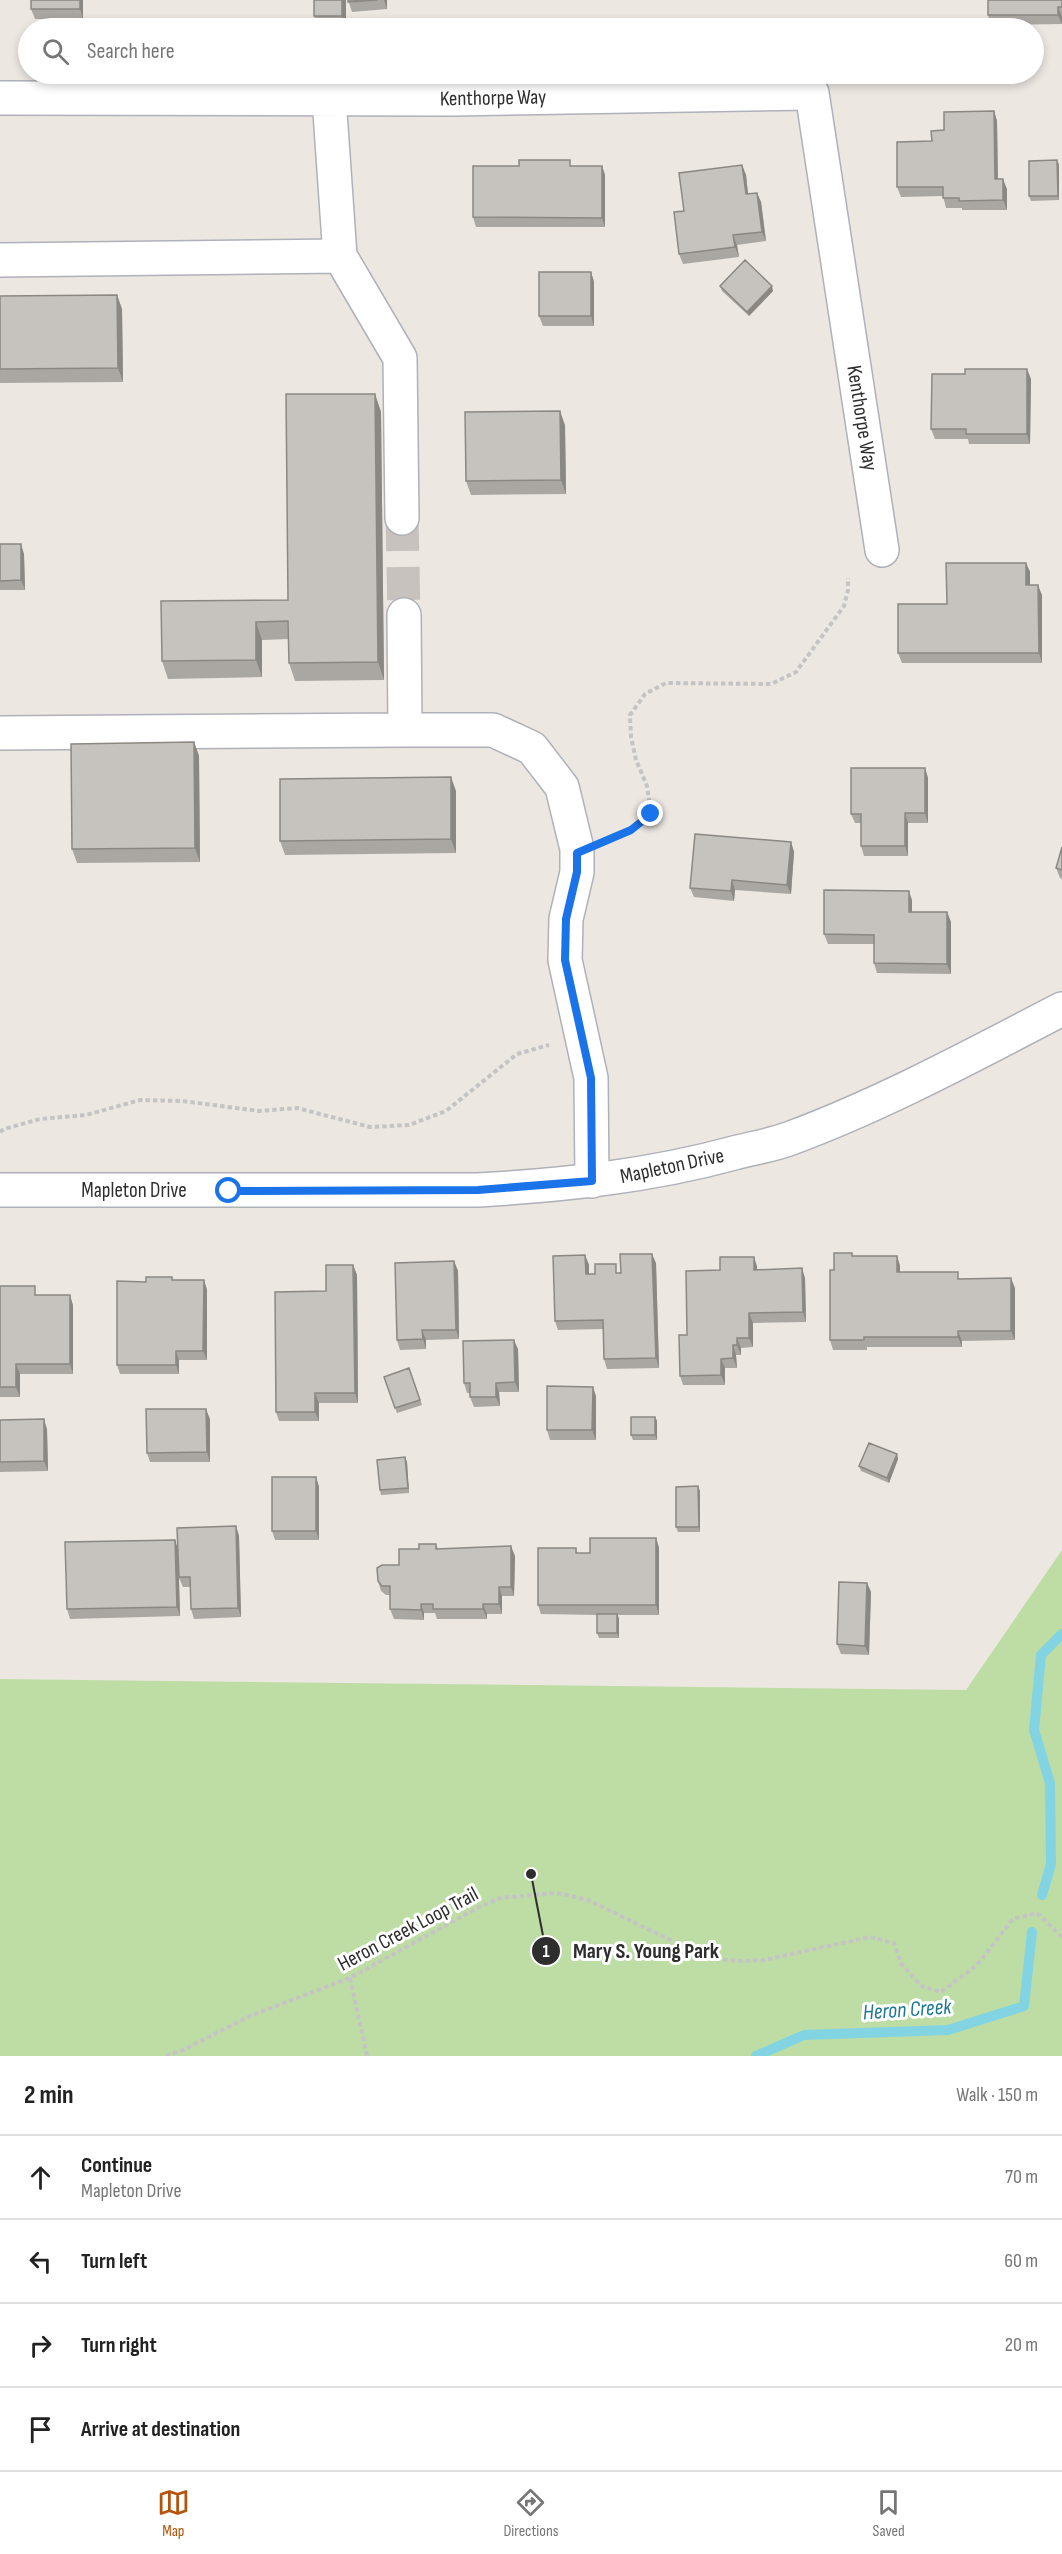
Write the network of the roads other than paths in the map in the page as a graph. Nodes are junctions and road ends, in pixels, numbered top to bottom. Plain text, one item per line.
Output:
1 (0, 98) edge
2 (329, 98) junction
3 (340, 256) junction
4 (0, 260) edge
5 (402, 518) tunnel mouth
6 (882, 550) dead end
7 (404, 615) tunnel mouth
8 (405, 730) junction
9 (0, 733) edge
10 (1062, 1009) edge
11 (592, 1181) junction
12 (0, 1190) edge

1 - 2 street, Kenthorpe Way
2 - 3 street
2 - 6 street, Kenthorpe Way
3 - 4 street
3 - 5 street
7 - 8 street
8 - 9 street
8 - 11 street
10 - 11 street, Mapleton Drive
11 - 12 street, Mapleton Drive

